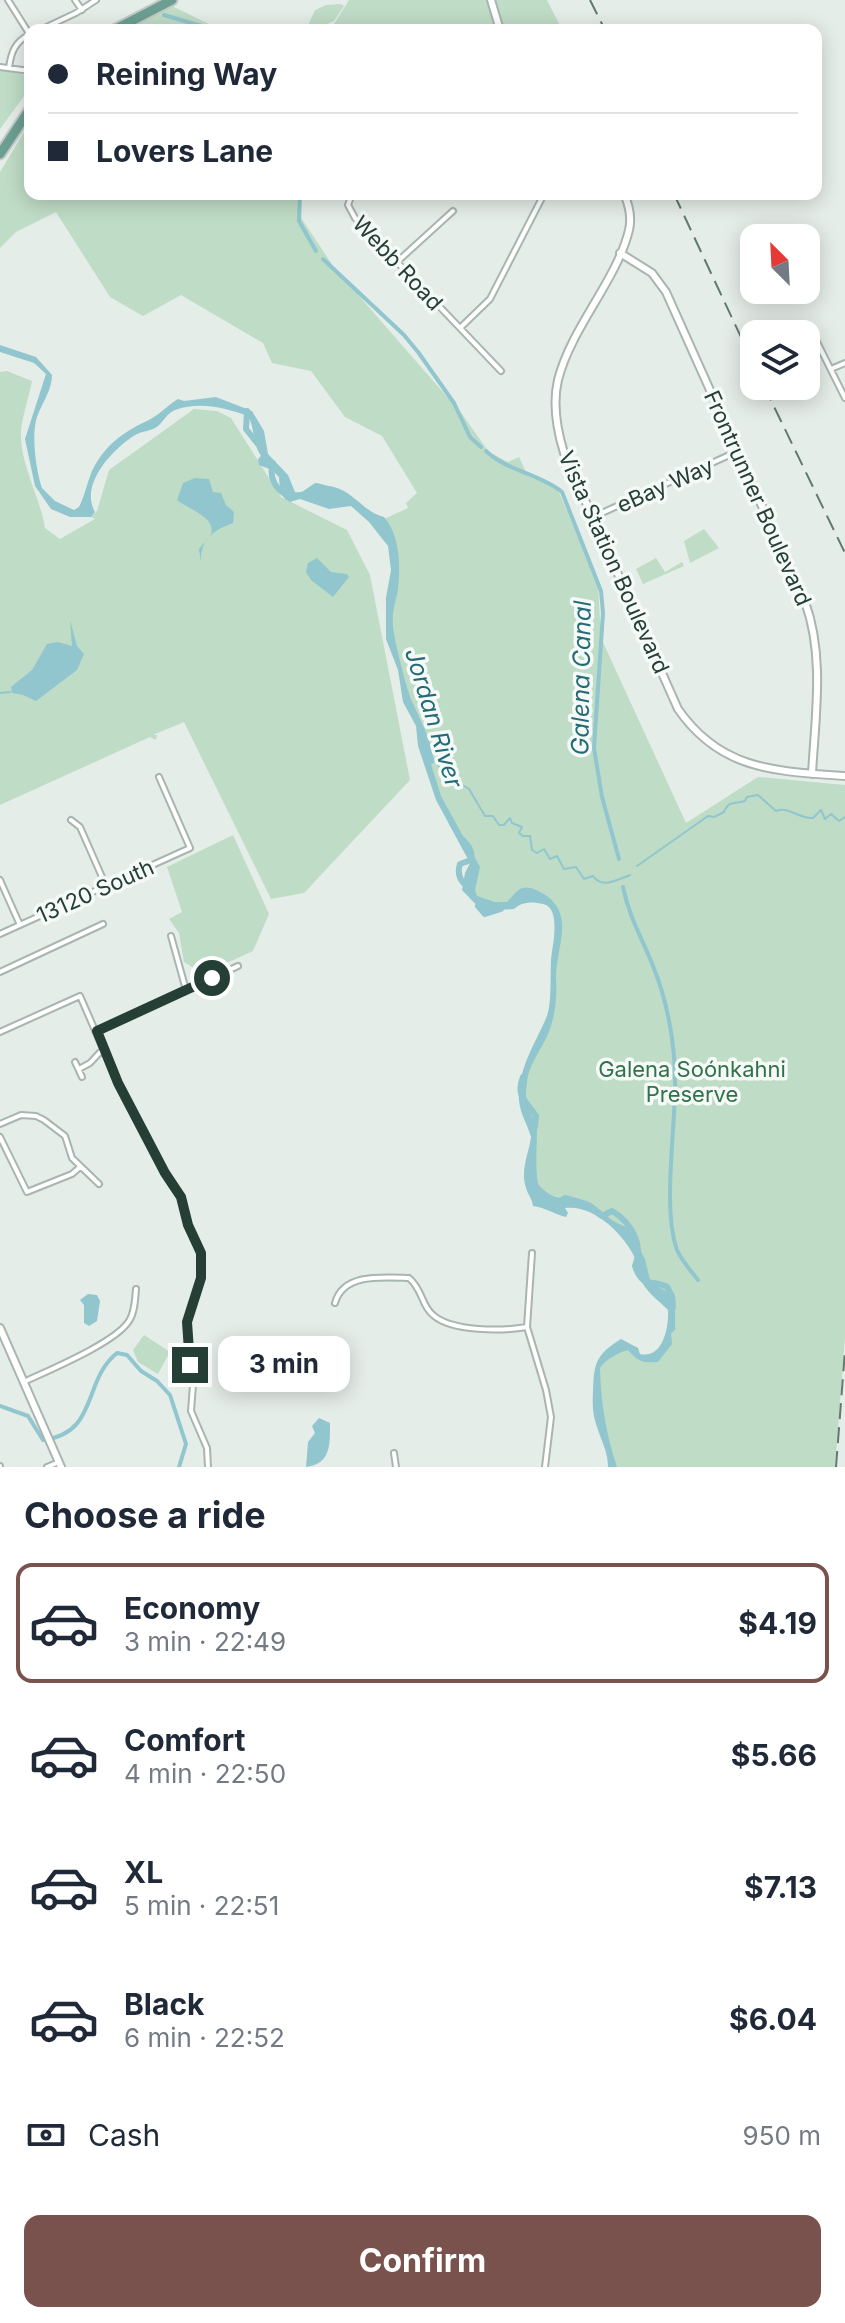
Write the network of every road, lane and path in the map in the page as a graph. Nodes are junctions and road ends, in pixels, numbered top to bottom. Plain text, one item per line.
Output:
1 (8, 0) edge
2 (75, 0) edge
3 (96, 0) edge
4 (159, 0) edge
5 (172, 0) edge
6 (491, 0) edge
7 (82, 10) junction
8 (53, 24) edge
9 (117, 24) edge
10 (126, 24) edge
11 (498, 24) edge
12 (24, 25) edge
13 (24, 39) edge
14 (0, 67) edge
15 (9, 68) junction
16 (24, 70) edge
17 (24, 108) edge
18 (24, 118) edge
19 (0, 142) edge
20 (0, 154) edge
21 (350, 200) edge
22 (541, 200) edge
23 (626, 200) edge
24 (453, 211) dead end
25 (620, 253) junction
26 (397, 262) junction
27 (460, 328) junction
28 (820, 348) edge
29 (845, 363) edge
30 (831, 369) junction
31 (501, 371) dead end
32 (845, 398) edge
33 (737, 452) junction
34 (593, 517) junction
35 (812, 774) junction
36 (845, 776) edge
37 (159, 777) dead end
38 (71, 820) dead end
39 (0, 880) edge
40 (106, 886) junction
41 (103, 924) dead end
42 (20, 925) junction
43 (0, 934) edge
44 (171, 936) dead end
45 (238, 966) dead end
46 (0, 972) edge
47 (186, 990) junction
48 (97, 1031) junction
49 (0, 1032) edge
50 (104, 1048) junction
51 (75, 1062) dead end
52 (79, 1069) junction
53 (82, 1077) dead end
54 (0, 1124) edge
55 (0, 1137) edge
56 (80, 1167) junction
57 (99, 1184) dead end
58 (532, 1253) dead end
59 (136, 1289) dead end
60 (335, 1303) dead end
61 (527, 1327) junction
62 (0, 1328) edge
63 (24, 1382) junction
64 (394, 1453) dead end
65 (60, 1464) edge
66 (47, 1467) edge
67 (208, 1467) edge
68 (396, 1467) edge
69 (545, 1467) edge

1 - 12 street
2 - 7 street
3 - 7 street
4 - 9 main road
5 - 10 main road
6 - 11 street
7 - 8 street
13 - 15 street
14 - 15 street
15 - 16 street
17 - 19 main road
18 - 20 main road
21 - 26 street, Webb Road
22 - 27 street
23 - 25 street, Vista Station Boulevard
24 - 26 street
25 - 33 street, Frontrunner Boulevard
25 - 34 street, Vista Station Boulevard
26 - 27 street, Webb Road
27 - 31 street, Webb Road
28 - 30 street
29 - 30 street
30 - 32 street
33 - 34 street, eBay Way
33 - 35 street, Frontrunner Boulevard
34 - 35 street, Vista Station Boulevard
35 - 36 street, Vista Station Boulevard
37 - 40 street, 13120 South
38 - 40 street
39 - 42 street
40 - 42 street, 13120 South
41 - 46 street
42 - 43 street, 13120 South
44 - 47 street
45 - 47 street
47 - 48 street
48 - 49 street
48 - 50 street
50 - 52 street
50 - 67 street
51 - 52 street
52 - 53 street
54 - 56 street
55 - 56 street
56 - 57 street
58 - 61 street
59 - 63 street
60 - 61 street
61 - 69 street
62 - 63 street
63 - 65 street
64 - 68 street
65 - 66 street

